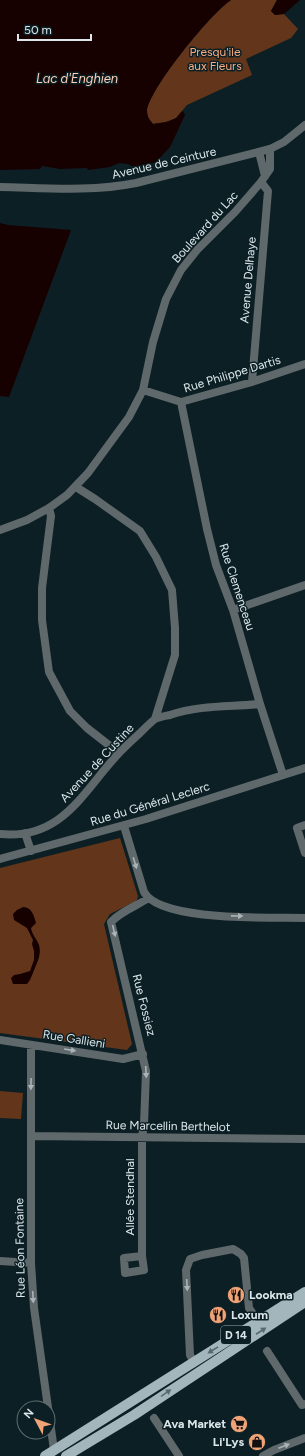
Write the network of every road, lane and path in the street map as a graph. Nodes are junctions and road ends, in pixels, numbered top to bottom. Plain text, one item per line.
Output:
1 (305, 124) edge
2 (270, 149) junction
3 (259, 152) junction
4 (263, 179) junction
5 (0, 187) edge
6 (305, 364) edge
7 (252, 382) junction
8 (142, 390) junction
9 (181, 402) junction
10 (76, 487) junction
11 (49, 508) junction
12 (0, 530) edge
13 (305, 585) edge
14 (233, 610) junction
15 (260, 704) junction
16 (155, 719) junction
17 (119, 753) junction
18 (305, 768) edge
19 (283, 775) junction
20 (305, 825) edge
21 (124, 826) junction
22 (25, 833) junction
23 (0, 834) edge
24 (31, 851) junction
25 (305, 853) edge
26 (0, 858) edge
27 (147, 898) junction
28 (305, 918) edge
29 (0, 1040) edge
30 (31, 1045) junction
31 (143, 1054) junction
32 (31, 1136) junction
33 (142, 1138) junction
34 (305, 1139) edge
35 (142, 1256) dead end
36 (0, 1261) edge
37 (31, 1263) junction
38 (305, 1292) edge
39 (305, 1302) edge
40 (258, 1322) junction
41 (267, 1351) dead end
42 (194, 1362) junction
43 (305, 1404) edge
44 (134, 1415) junction
45 (154, 1418) dead end
46 (305, 1438) edge
47 (55, 1453) edge
48 (45, 1456) edge
49 (66, 1456) edge
50 (77, 1456) edge
51 (179, 1456) edge
52 (263, 1456) edge

1 - 2 street
2 - 3 street, Avenue de Ceinture
2 - 4 street, Boulevard du Lac
3 - 4 street
3 - 5 street, Avenue de Ceinture
4 - 7 street, Avenue Delhaye
4 - 8 street, Boulevard du Lac
6 - 7 street, Rue Philippe Dartis
7 - 9 street, Rue Philippe Dartis
8 - 9 street, Rue Philippe Dartis
8 - 10 street, Boulevard du Lac
9 - 14 street, Rue Clemenceau
10 - 11 street, Boulevard du Lac
10 - 16 street
11 - 12 street, Boulevard du Lac
11 - 17 street
13 - 14 street
14 - 15 street, Rue Clemenceau
15 - 16 street, Avenue de Custine
15 - 19 street, Rue Clemenceau
16 - 17 street, Avenue de Custine
17 - 22 street, Avenue de Custine
18 - 19 street, Rue du Général Leclerc
19 - 21 street, Rue du Général Leclerc
20 - 25 street
21 - 24 street, Rue du Général Leclerc
21 -> 27 street
22 - 23 street, Avenue de Custine
22 - 24 street
24 - 26 street, Rue du Général Leclerc
27 -> 28 street
27 -> 31 street, Rue Fossiez
29 - 30 street, Rue Gallieni
30 -> 31 street, Rue Gallieni
30 -> 32 street, Rue Léon Fontaine
31 -> 33 street, Rue Fossiez
32 - 33 street, Rue Marcellin Berthelot
32 - 37 street, Rue Léon Fontaine
33 - 34 street, Rue Marcellin Berthelot
33 - 35 street, Allée Stendhal
36 - 37 street
37 -> 47 street, Rue Léon Fontaine
38 - 40 main road, D 14
44 -> 39 main road
40 -> 42 main road, D 14
40 -> 42 street
41 - 43 street
42 - 47 main road, D 14
44 - 49 main road
44 - 50 main road
45 - 51 street
52 -> 46 street
47 - 48 main road, D 14

